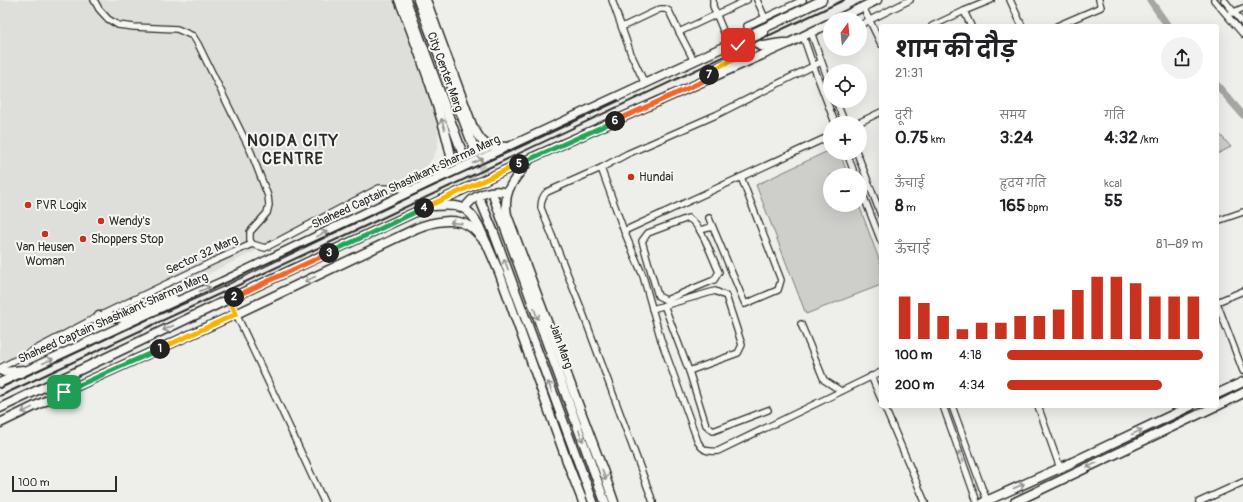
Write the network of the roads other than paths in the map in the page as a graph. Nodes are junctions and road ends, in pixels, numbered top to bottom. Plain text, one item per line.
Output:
1 (94, 0) edge
2 (398, 0) edge
3 (406, 0) edge
4 (418, 0) edge
5 (426, 0) edge
6 (612, 0) edge
7 (713, 0) edge
8 (748, 0) edge
9 (757, 0) edge
10 (803, 0) edge
11 (822, 0) edge
12 (877, 0) edge
13 (910, 0) edge
14 (991, 0) edge
15 (1010, 0) edge
16 (1099, 0) edge
17 (1214, 0) edge
18 (1224, 0) edge
19 (863, 7) junction
20 (1243, 8) edge
21 (964, 11) junction
22 (853, 12) edge
23 (1234, 12) junction
24 (716, 15) junction
25 (1228, 16) junction
26 (765, 18) junction
27 (869, 21) junction
28 (777, 22) junction
29 (1243, 23) edge
30 (936, 24) edge
31 (970, 24) edge
32 (1021, 24) edge
33 (1062, 24) edge
34 (622, 27) junction
35 (823, 28) edge
36 (679, 32) junction
37 (807, 34) junction
38 (1243, 34) edge
39 (750, 35) junction
40 (879, 40) edge
41 (789, 43) junction
42 (729, 45) junction
43 (696, 60) junction
44 (821, 62) junction
45 (813, 65) junction
46 (823, 67) edge
47 (706, 80) junction
48 (645, 84) junction
49 (879, 113) edge
50 (832, 116) edge
51 (867, 119) edge
52 (823, 139) edge
53 (491, 146) junction
54 (509, 147) junction
55 (474, 148) tunnel mouth
56 (462, 152) tunnel mouth
57 (530, 159) junction
58 (860, 160) edge
59 (452, 162) junction
60 (601, 168) junction
61 (741, 177) junction
62 (436, 179) junction
63 (416, 189) junction
64 (507, 192) junction
65 (494, 198) tunnel mouth
66 (481, 202) tunnel mouth
67 (867, 205) edge
68 (429, 206) junction
69 (465, 209) junction
70 (879, 210) edge
71 (1243, 212) edge
72 (709, 218) dead end
73 (1219, 220) edge
74 (712, 227) junction
75 (700, 230) junction
76 (624, 231) junction
77 (879, 236) edge
78 (252, 244) junction
79 (487, 244) junction
80 (1243, 291) edge
81 (229, 299) junction
82 (180, 300) junction
83 (1219, 302) edge
84 (664, 305) junction
85 (1219, 308) edge
86 (652, 309) junction
87 (236, 314) junction
88 (99, 316) junction
89 (801, 324) dead end
90 (33, 367) junction
91 (0, 369) edge
92 (689, 371) junction
93 (1243, 371) edge
94 (879, 373) edge
95 (871, 376) junction
96 (1243, 382) edge
97 (0, 383) edge
98 (841, 391) junction
99 (1219, 393) edge
100 (1243, 393) edge
101 (879, 394) edge
102 (1219, 405) edge
103 (0, 408) edge
104 (885, 408) edge
105 (944, 408) edge
106 (953, 408) edge
107 (1039, 408) edge
108 (1188, 408) edge
109 (1213, 408) edge
110 (768, 410) dead end
111 (0, 423) edge
112 (1060, 468) junction
113 (1243, 482) edge
114 (985, 501) edge
115 (324, 502) edge
116 (583, 502) edge
117 (593, 502) edge
118 (605, 502) edge
119 (614, 502) edge
120 (653, 502) edge
121 (925, 502) edge
122 (977, 502) edge
123 (1015, 502) edge
124 (1200, 502) edge

1 - 78 street
59 -> 2 main road
3 - 56 main road, City Center Marg
4 - 55 main road, City Center Marg
5 - 53 main road
6 - 34 street
7 - 24 street
8 - 24 street
9 - 26 street
10 - 26 street
11 - 28 main road, Shaheed Captain Shashikant Sharma Marg
12 - 19 main road
13 - 27 street
14 - 21 street
15 - 32 street
16 - 33 street
17 - 25 street
18 - 23 street
19 - 22 main road
19 - 27 street
20 - 23 street
21 - 30 street
21 - 31 street
23 - 25 street
23 - 29 street
24 - 36 street
24 - 42 street
25 - 38 street
26 - 39 street
27 - 40 street
28 - 39 main road, Shaheed Captain Shashikant Sharma Marg
28 - 41 main road
34 - 36 street
34 - 48 street
35 - 37 main road
36 - 43 street
37 - 41 main road
37 - 44 street
37 - 45 street
39 - 42 main road, Shaheed Captain Shashikant Sharma Marg
41 - 47 main road
42 - 43 main road, Shaheed Captain Shashikant Sharma Marg
43 - 47 main road
43 - 48 main road, Shaheed Captain Shashikant Sharma Marg
44 - 45 street
44 - 46 street
45 - 50 street
45 - 60 street
47 - 57 main road
48 - 54 main road, Shaheed Captain Shashikant Sharma Marg
49 - 51 street
52 - 61 street
53 - 54 main road
53 - 59 main road
62 -> 54 main road, Shaheed Captain Shashikant Sharma Marg
57 - 64 main road
57 - 68 main road
58 - 70 street
59 - 62 main road
60 - 76 street
60 - 120 street
61 - 74 street
61 - 76 street
62 - 63 main road, Shaheed Captain Shashikant Sharma Marg
63 - 78 street, Sector 32 Marg
82 -> 63 main road, Shaheed Captain Shashikant Sharma Marg
64 - 69 main road
64 -> 119 main road
65 -> 118 main road, Jain Marg
117 -> 66 main road, Jain Marg
67 - 77 street
68 - 69 main road
68 - 81 main road
69 - 79 main road
71 - 73 street
72 - 74 street
74 - 75 street
75 - 75 street
76 - 86 street
78 - 88 street, Sector 32 Marg
79 -> 87 main road
79 - 116 main road
80 - 83 street
81 - 87 street
81 -> 103 main road
82 - 88 main road
90 -> 82 main road, Shaheed Captain Shashikant Sharma Marg
84 - 86 street
84 - 92 street
84 - 92 street
85 - 93 street
86 - 98 street
87 -> 111 main road
87 - 115 street
88 - 91 street, Sector 32 Marg
89 - 98 street
90 - 91 main road
90 - 97 main road, Shaheed Captain Shashikant Sharma Marg
92 - 110 street
94 - 95 street
95 - 98 street
95 - 101 street
96 - 99 main road
100 - 102 main road
104 - 121 street
122 -> 105 street
106 - 114 street
107 - 112 street
112 -> 108 main road
109 -> 123 main road
114 -> 112 main road
113 - 124 street

